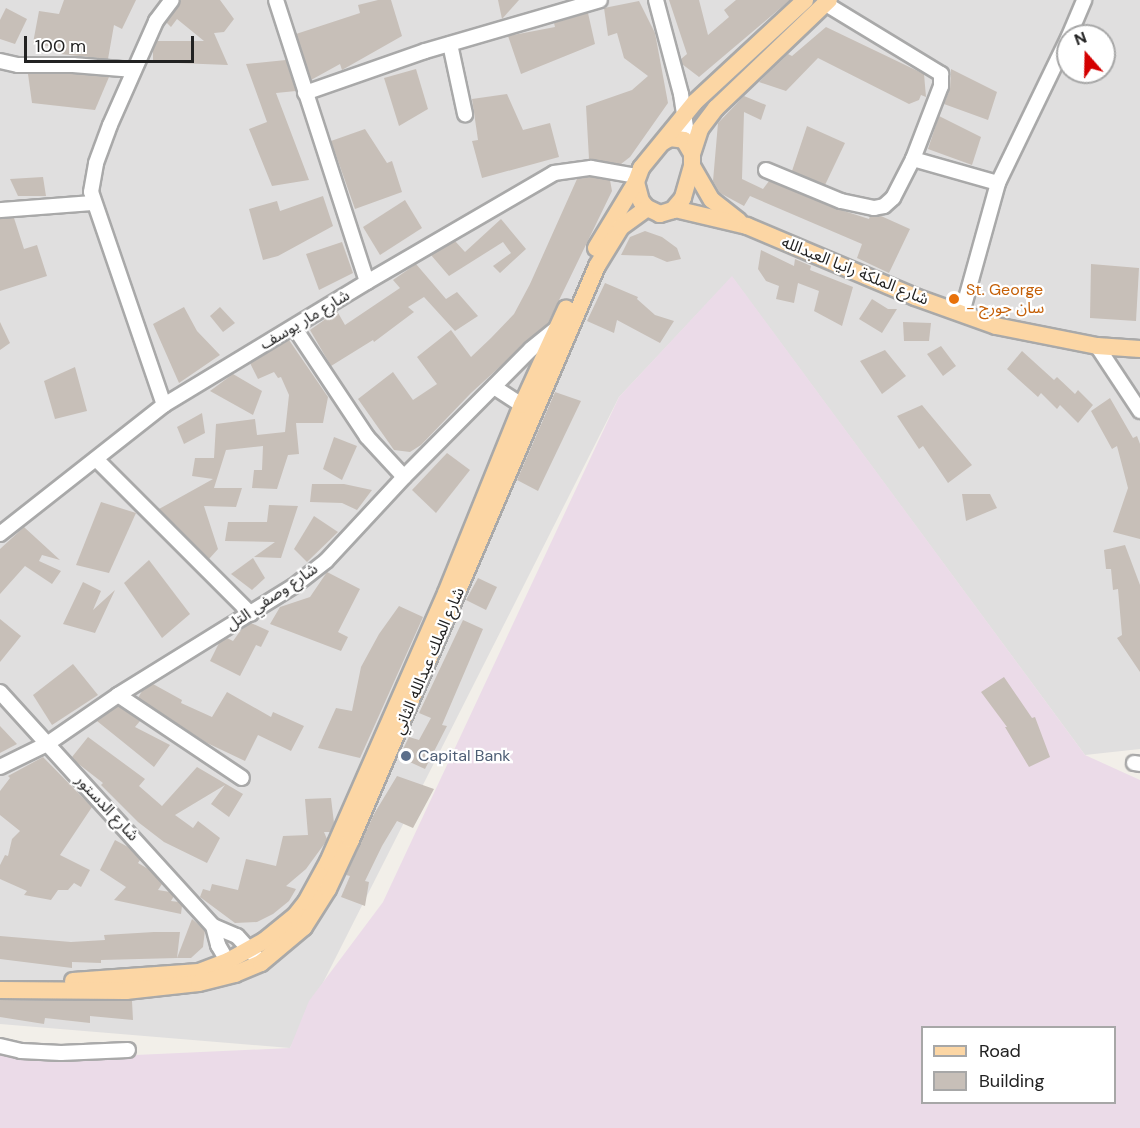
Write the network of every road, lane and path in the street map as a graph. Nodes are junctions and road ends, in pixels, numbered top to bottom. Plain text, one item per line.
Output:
1 (172, 0) edge
2 (276, 0) edge
3 (600, 0) edge
4 (656, 0) edge
5 (1084, 0) edge
6 (802, 2) edge
7 (828, 2) edge
8 (1074, 24) edge
9 (450, 44) junction
10 (0, 61) edge
11 (1056, 64) edge
12 (134, 70) junction
13 (304, 93) junction
14 (685, 112) junction
15 (465, 114) dead end
16 (663, 142) junction
17 (691, 156) junction
18 (913, 159) junction
19 (766, 170) dead end
20 (637, 179) junction
21 (998, 183) junction
22 (92, 203) junction
23 (647, 208) junction
24 (675, 208) junction
25 (0, 210) edge
26 (747, 226) junction
27 (367, 282) junction
28 (962, 313) junction
29 (294, 327) junction
30 (557, 328) junction
31 (1097, 346) junction
32 (1140, 349) edge
33 (494, 387) junction
34 (164, 405) junction
35 (522, 405) junction
36 (1140, 411) edge
37 (96, 459) junction
38 (404, 477) junction
39 (0, 534) edge
40 (251, 614) junction
41 (0, 692) edge
42 (118, 695) junction
43 (47, 744) junction
44 (0, 767) edge
45 (242, 778) dead end
46 (213, 926) junction
47 (256, 956) junction
48 (231, 968) junction
49 (0, 980) edge
50 (0, 990) edge
51 (0, 1046) edge
52 (128, 1050) dead end

1 - 12 street
2 - 13 street
3 - 9 street
4 - 14 street
5 - 8 street
6 - 14 main road
7 - 17 main road
7 - 18 street
9 - 13 street
9 - 15 street
10 - 12 street
11 - 21 street
12 - 22 street
13 - 27 street
14 - 16 main road
14 - 17 street
16 - 17 main road
16 - 20 main road
17 - 24 main road
17 - 26 main road, شارع الملكة رانيا العبدالله
18 - 19 street
18 - 21 street
20 - 23 main road
20 - 27 street, شارع مار يوسف
20 - 30 main road, شارع الملك عبدالله الثاني
21 - 28 street
22 - 25 street
22 - 34 street
23 - 24 main road
23 - 47 main road, شارع الملك عبدالله الثاني
24 - 26 main road, شارع الملكة رانيا العبدالله
26 - 28 main road, شارع الملكة رانيا العبدالله
27 - 29 street, شارع مار يوسف
28 - 31 main road, شارع الملكة رانيا العبدالله
29 - 34 street, شارع مار يوسف
29 - 38 street
30 - 33 street, شارع وصفي التل
30 - 35 main road, شارع الملك عبدالله الثاني
31 - 32 main road, شارع الملكة رانيا العبدالله
31 - 36 street
33 - 35 street
33 - 38 street, شارع وصفي التل
34 - 37 street, شارع مار يوسف
35 - 47 main road, شارع الملك عبدالله الثاني
37 - 39 street, شارع مار يوسف
37 - 40 street
38 - 40 street, شارع وصفي التل
40 - 42 street, شارع وصفي التل
41 - 43 street, شارع الدستور
42 - 43 street, شارع وصفي التل
42 - 45 street
43 - 44 street, شارع وصفي التل
43 - 46 street, شارع الدستور
46 - 47 street, شارع الدستور
46 - 48 street, شارع الدستور
47 - 48 main road, شارع الملك عبدالله الثاني
48 - 49 main road, شارع الملك عبدالله الثاني
48 - 50 main road, شارع الملك عبدالله الثاني
51 - 52 street

